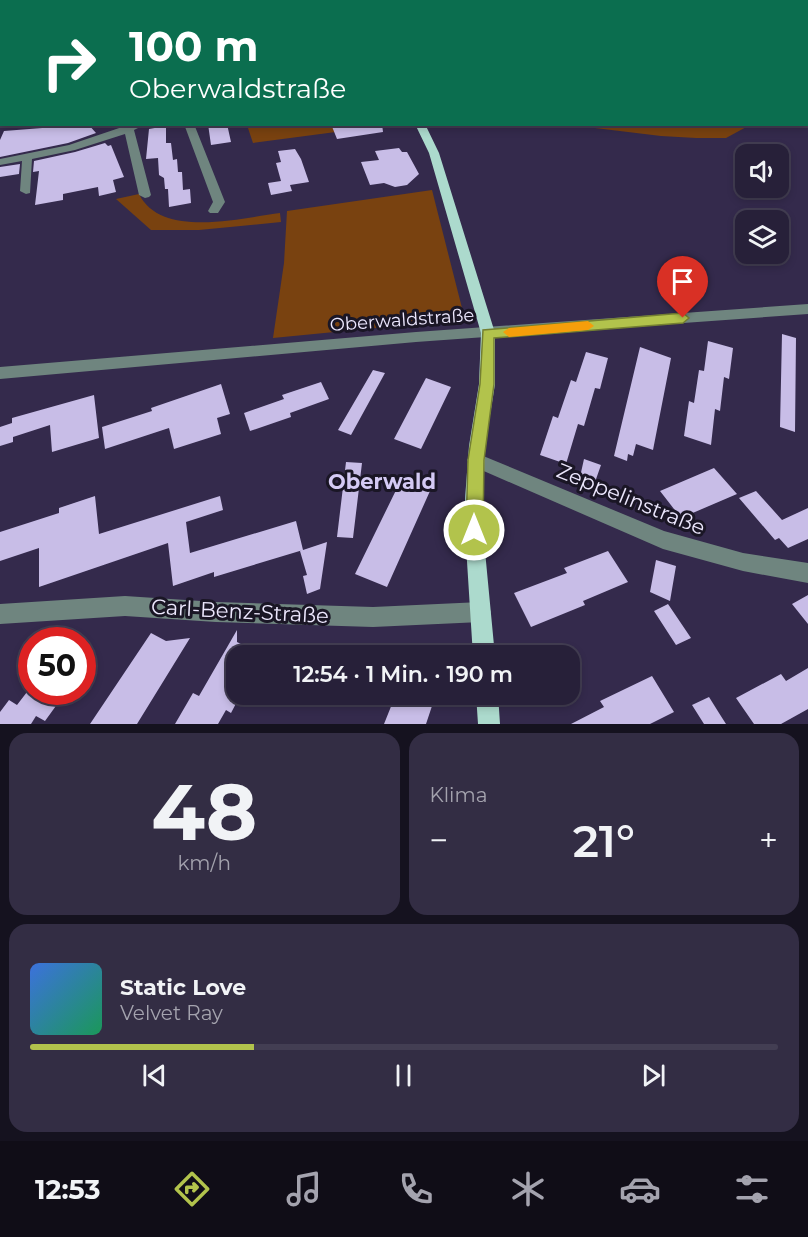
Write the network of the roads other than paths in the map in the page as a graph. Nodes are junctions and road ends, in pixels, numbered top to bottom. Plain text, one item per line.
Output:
1 (137, 126) edge
2 (190, 126) edge
3 (421, 126) edge
4 (129, 130) junction
5 (27, 157) junction
6 (0, 162) edge
7 (26, 191) dead end
8 (145, 195) dead end
9 (214, 211) dead end
10 (808, 309) edge
11 (488, 333) junction
12 (0, 373) edge
13 (476, 460) junction
14 (808, 573) edge
15 (481, 612) junction
16 (0, 614) edge
17 (483, 645) edge
18 (488, 705) edge
19 (489, 724) edge

1 - 4 street
2 - 9 street
3 - 11 main road
4 - 5 street
4 - 8 street
5 - 6 street
5 - 7 street
10 - 11 street, Oberwaldstraße
11 - 12 street, Oberwaldstraße
11 - 13 main road
13 - 14 street, Zeppelinstraße
13 - 15 main road
15 - 16 street, Carl-Benz-Straße
15 - 17 main road
18 - 19 main road

